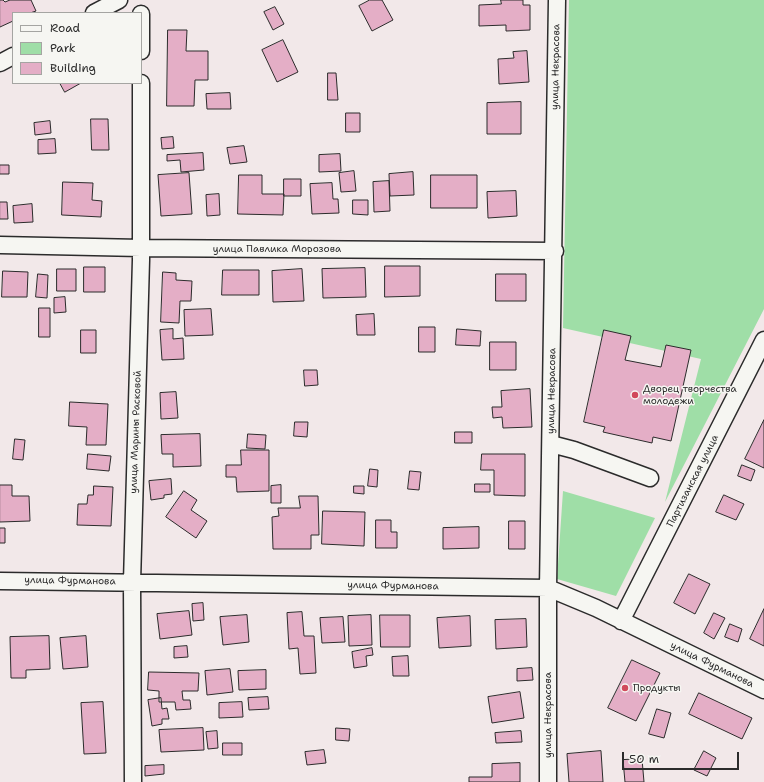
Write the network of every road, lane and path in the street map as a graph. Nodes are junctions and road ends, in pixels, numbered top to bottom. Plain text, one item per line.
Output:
1 (119, 0) edge
2 (137, 0) edge
3 (557, 0) edge
4 (96, 12) edge
5 (141, 12) edge
6 (12, 57) edge
7 (0, 63) edge
8 (141, 84) edge
9 (0, 245) edge
10 (141, 248) junction
11 (555, 251) junction
12 (764, 340) edge
13 (551, 444) junction
14 (650, 478) dead end
15 (0, 580) edge
16 (132, 582) junction
17 (548, 588) junction
18 (621, 621) junction
19 (764, 690) edge
20 (134, 782) edge
21 (548, 782) edge

1 - 4 street
2 - 5 street
3 - 11 street, улица Некрасова
6 - 7 street
8 - 10 street, улица Марины Расковой
9 - 10 street, улица Павлика Морозова
10 - 11 street, улица Павлика Морозова
10 - 16 street, улица Марины Расковой
11 - 13 street, улица Некрасова
12 - 18 street, Партизанская улица
13 - 14 street
13 - 17 street, улица Некрасова
15 - 16 street, улица Фурманова
16 - 17 street, улица Фурманова
16 - 20 street, улица Марины Расковой
17 - 18 street, улица Фурманова
17 - 21 street, улица Некрасова
18 - 19 street, улица Фурманова

